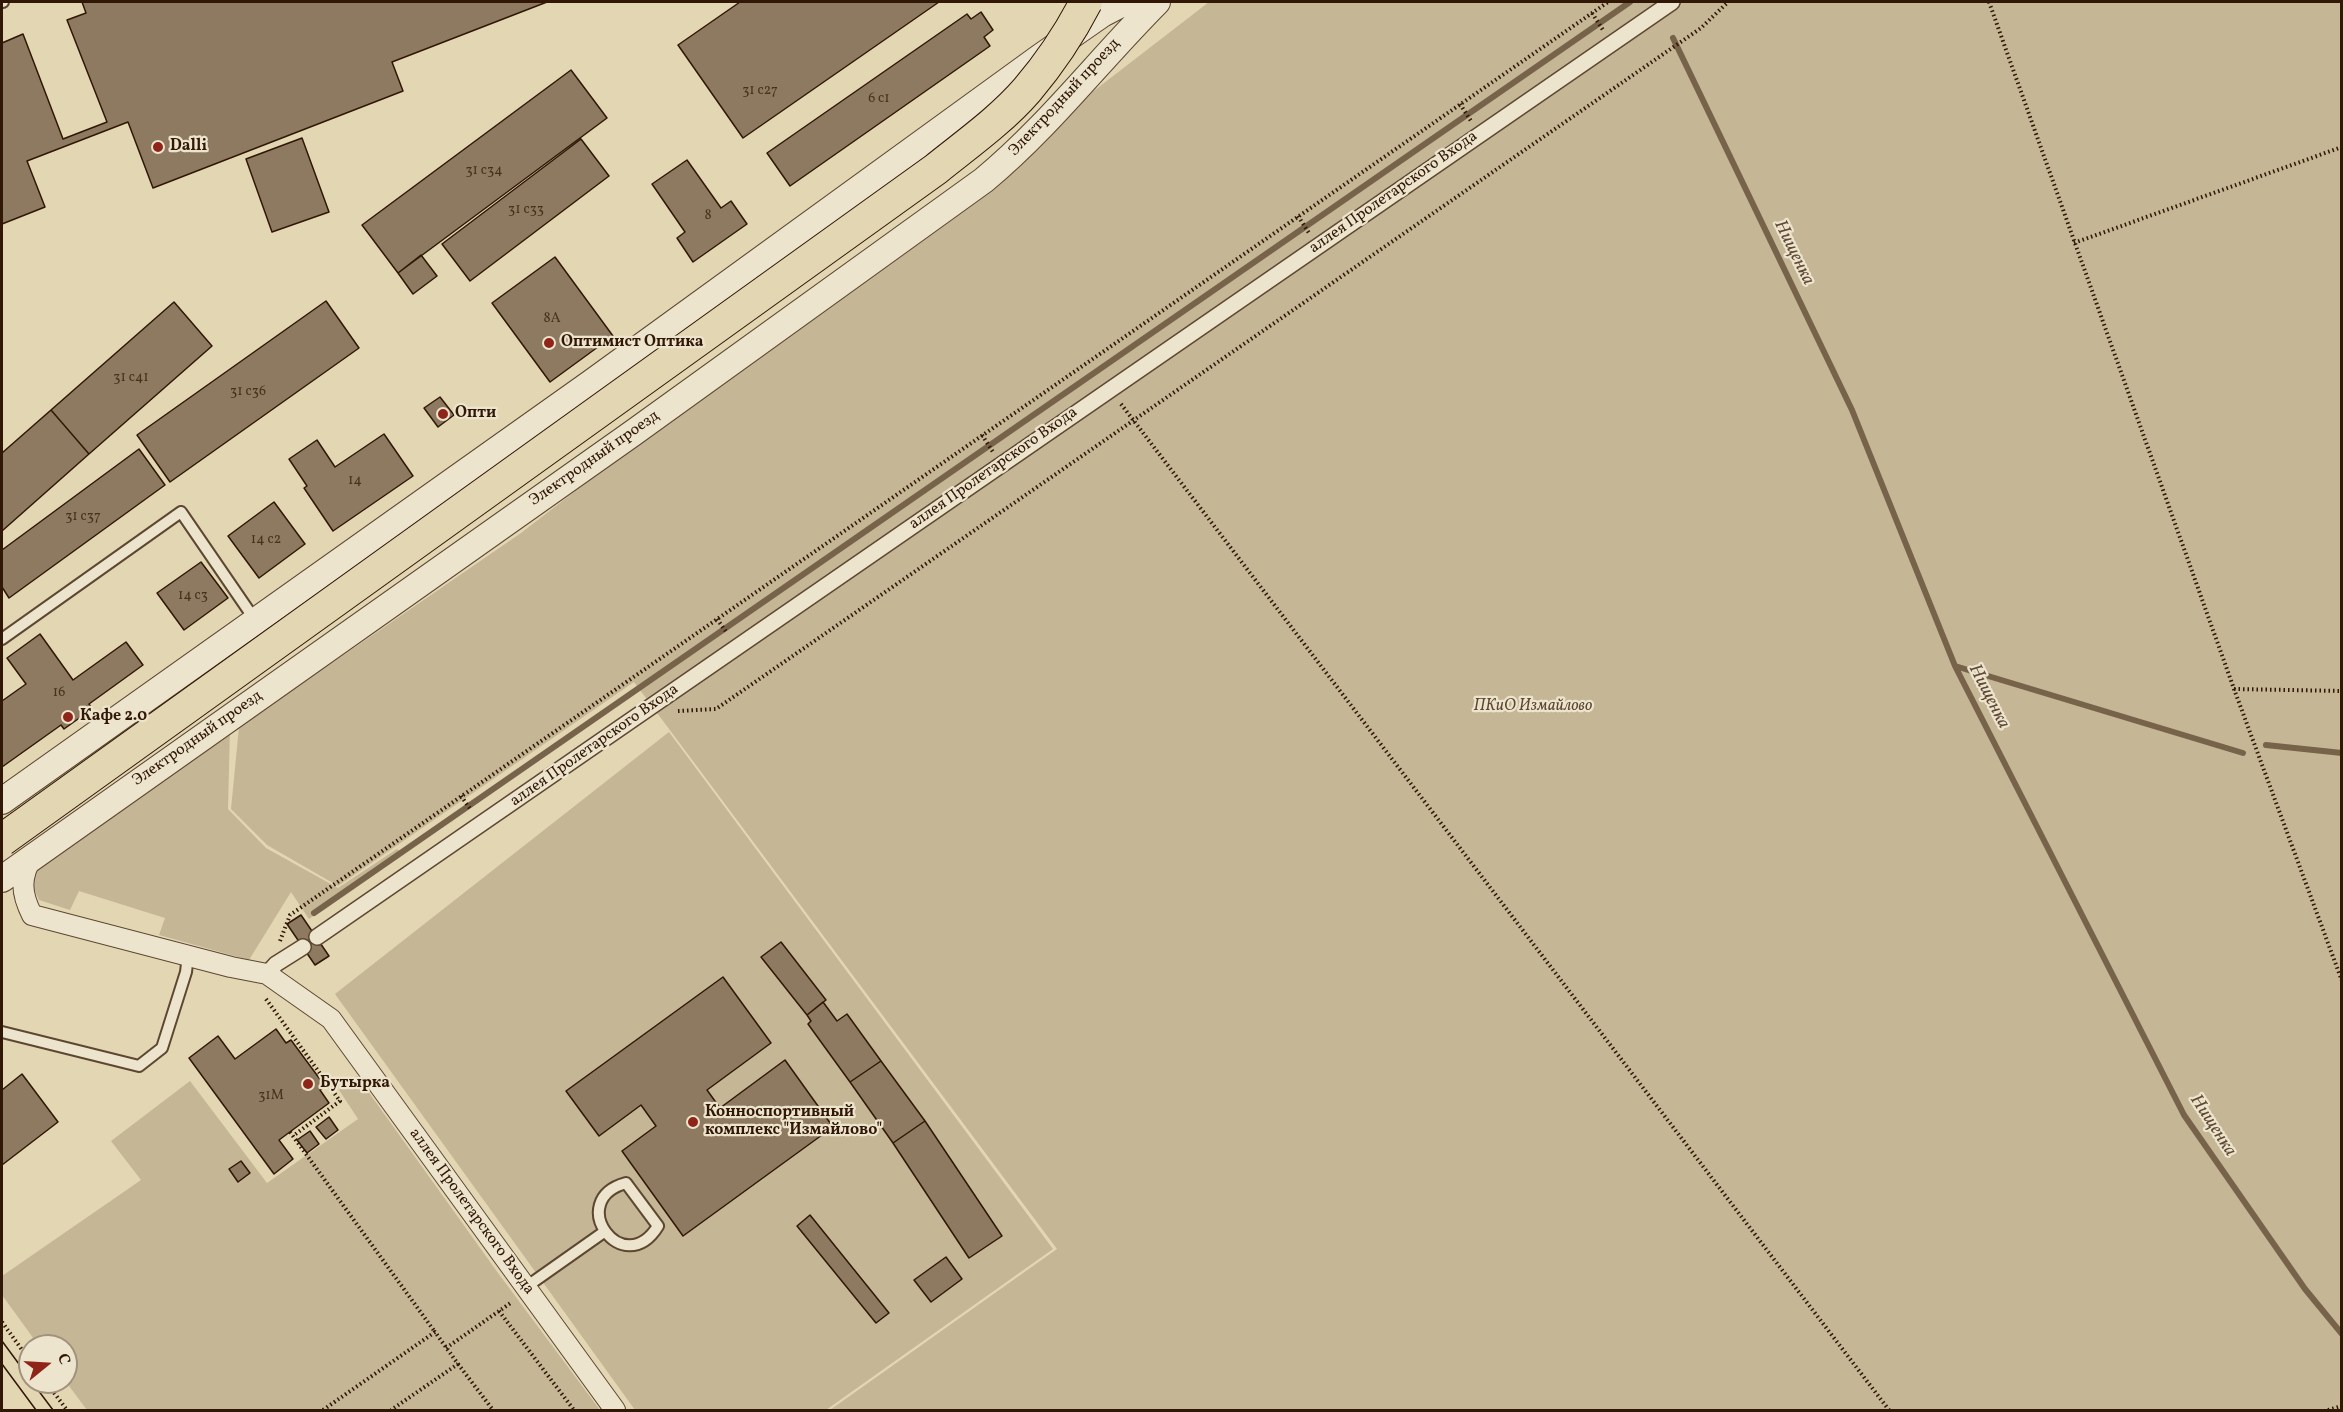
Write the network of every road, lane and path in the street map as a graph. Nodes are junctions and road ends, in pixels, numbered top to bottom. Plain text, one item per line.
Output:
1 (1086, 2) edge
2 (1122, 2) edge
3 (1157, 2) edge
4 (1608, 2) edge
5 (1672, 2) edge
6 (1728, 2) edge
7 (1989, 2) edge
8 (1592, 13) junction
9 (1603, 28) dead end
10 (1460, 104) junction
11 (1470, 120) dead end
12 (2342, 147) edge
13 (1298, 216) junction
14 (1308, 231) dead end
15 (2074, 243) junction
16 (591, 383) junction
17 (1109, 389) junction
18 (1134, 421) junction
19 (633, 433) junction
20 (982, 435) junction
21 (991, 448) dead end
22 (279, 602) junction
23 (717, 619) junction
24 (255, 620) junction
25 (726, 631) dead end
26 (2, 639) edge
27 (316, 655) junction
28 (2234, 688) junction
29 (2342, 692) edge
30 (644, 713) junction
31 (461, 796) junction
32 (2, 801) edge
33 (470, 809) dead end
34 (2, 840) edge
35 (32, 857) junction
36 (2, 879) edge
37 (317, 937) dead end
38 (303, 947) dead end
39 (188, 955) junction
40 (267, 974) junction
41 (2342, 981) edge
42 (2, 1032) edge
43 (290, 1132) dead end
44 (293, 1136) junction
45 (604, 1232) junction
46 (523, 1292) junction
47 (499, 1311) junction
48 (2, 1322) edge
49 (435, 1332) junction
50 (18, 1344) edge
51 (446, 1348) junction
52 (458, 1364) junction
53 (55, 1394) edge
54 (2342, 1406) edge
55 (66, 1410) edge
56 (323, 1410) edge
57 (391, 1410) edge
58 (492, 1410) edge
59 (574, 1410) edge
60 (615, 1410) edge
61 (1889, 1410) edge
62 (2328, 1410) edge

1 - 34 main road, bridge
2 - 16 street, Электродный проезд
3 - 19 street, Электродный проезд
4 - 8 path
5 - 17 street, аллея Пролетарского Входа
6 - 18 path
7 - 15 path
8 - 9 path
8 - 10 path
10 - 11 path
10 - 13 path
12 - 15 path
13 - 14 path
13 - 20 path
15 - 28 path
16 - 19 street
16 - 22 street, Электродный проезд
17 - 18 path
17 - 30 street, аллея Пролетарского Входа
18 - 30 path
18 - 61 path
19 - 27 street, Электродный проезд
20 - 21 path
20 - 23 path
22 - 24 street, Электродный проезд
22 - 27 street
23 - 25 path
23 - 31 path
24 - 26 lane
24 - 32 street, Электродный проезд
27 - 35 street, Электродный проезд
28 - 29 path
28 - 41 path
30 - 37 street, аллея Пролетарского Входа
31 - 33 path
31 - 40 path
35 - 36 street, Электродный проезд
35 - 39 street, аллея Пролетарского Входа
38 - 40 street
39 - 40 street, аллея Пролетарского Входа
39 - 42 lane
40 - 44 path
40 - 46 street, аллея Пролетарского Входа
43 - 44 path
44 - 49 path
45 - 45 lane
45 - 46 lane
46 - 47 path
46 - 60 street, аллея Пролетарского Входа
47 - 51 path
47 - 59 path
48 - 50 path
49 - 51 path
49 - 56 path
51 - 52 path
52 - 57 path
52 - 58 path
53 - 55 path
54 - 62 path

